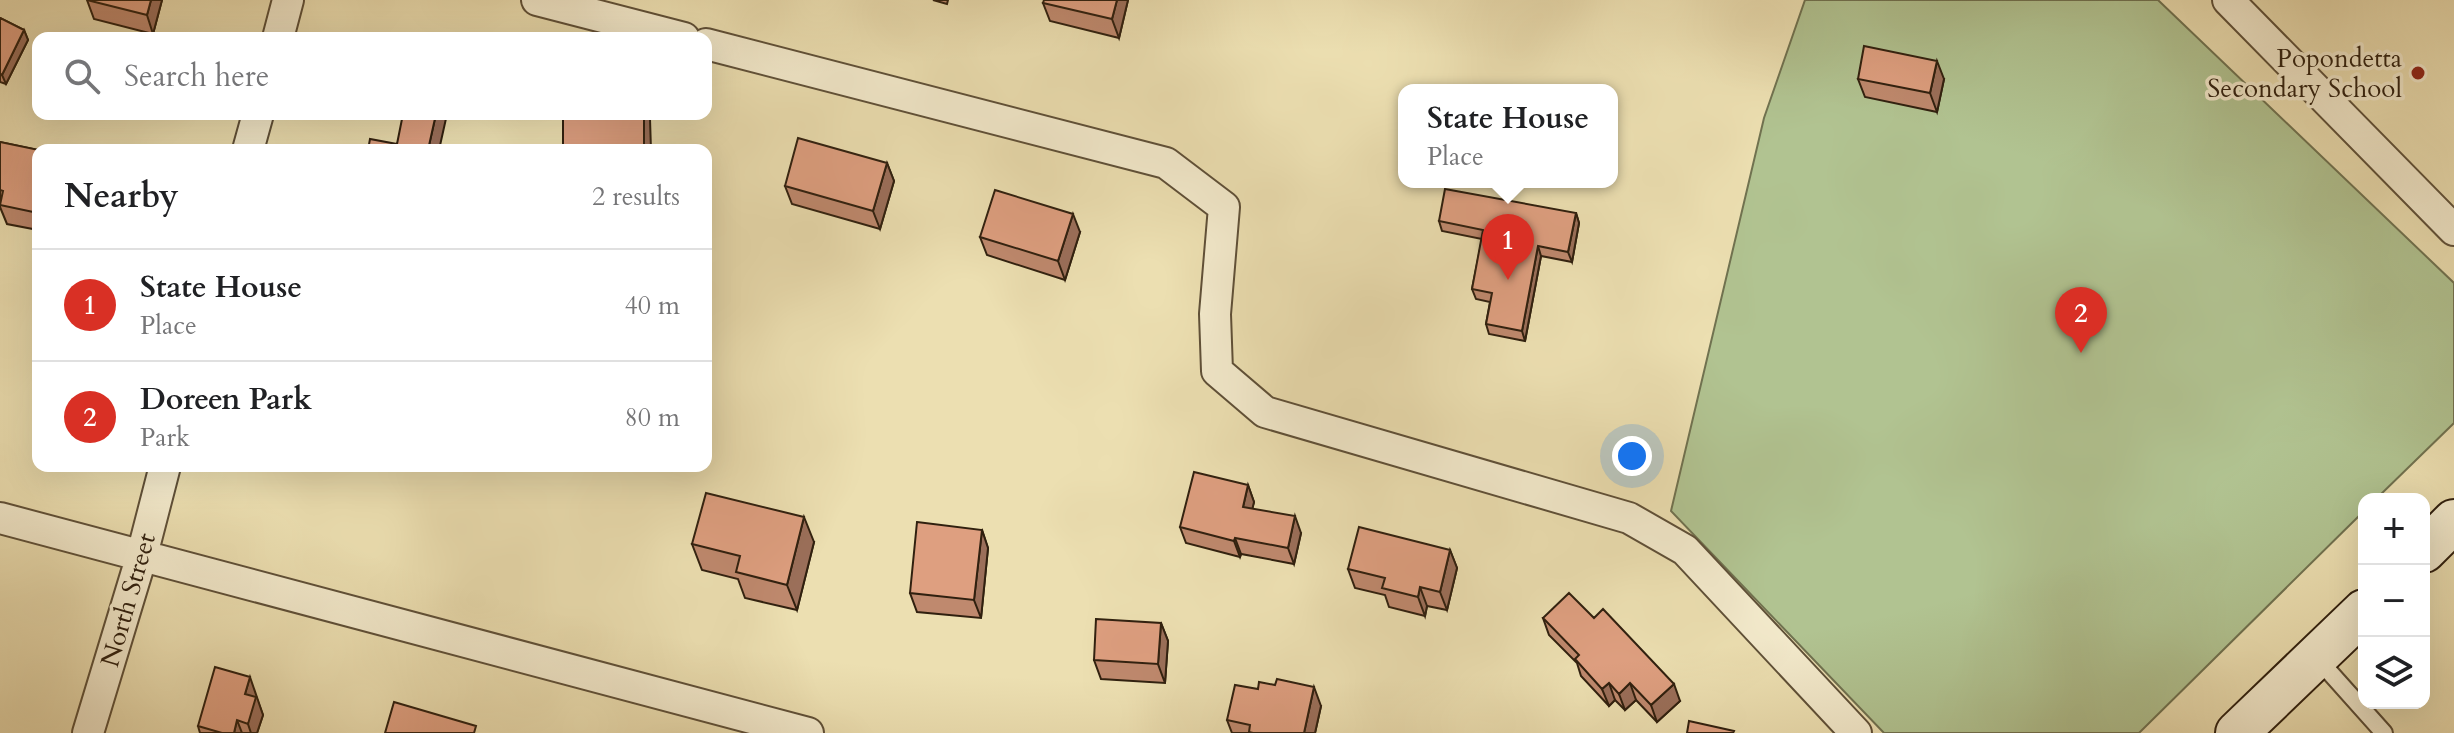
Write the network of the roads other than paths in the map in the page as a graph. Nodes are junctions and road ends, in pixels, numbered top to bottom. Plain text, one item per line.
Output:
1 (288, 0) edge
2 (537, 0) edge
3 (2228, 0) edge
4 (280, 32) edge
5 (661, 32) edge
6 (712, 46) edge
7 (256, 120) edge
8 (250, 144) edge
9 (2454, 230) edge
10 (163, 472) edge
11 (0, 518) edge
12 (2454, 521) edge
13 (2430, 545) edge
14 (142, 555) junction
15 (2358, 617) edge
16 (2317, 658) junction
17 (88, 733) edge
18 (808, 733) edge
19 (1856, 733) edge
20 (2237, 733) edge
21 (2384, 733) edge

1 - 4 street
2 - 5 street
3 - 9 street
6 - 19 street
7 - 8 street
10 - 14 street, North Street
11 - 14 street
12 - 13 main road
14 - 17 street, North Street
14 - 18 street
15 - 16 main road
16 - 20 main road
16 - 21 lane

